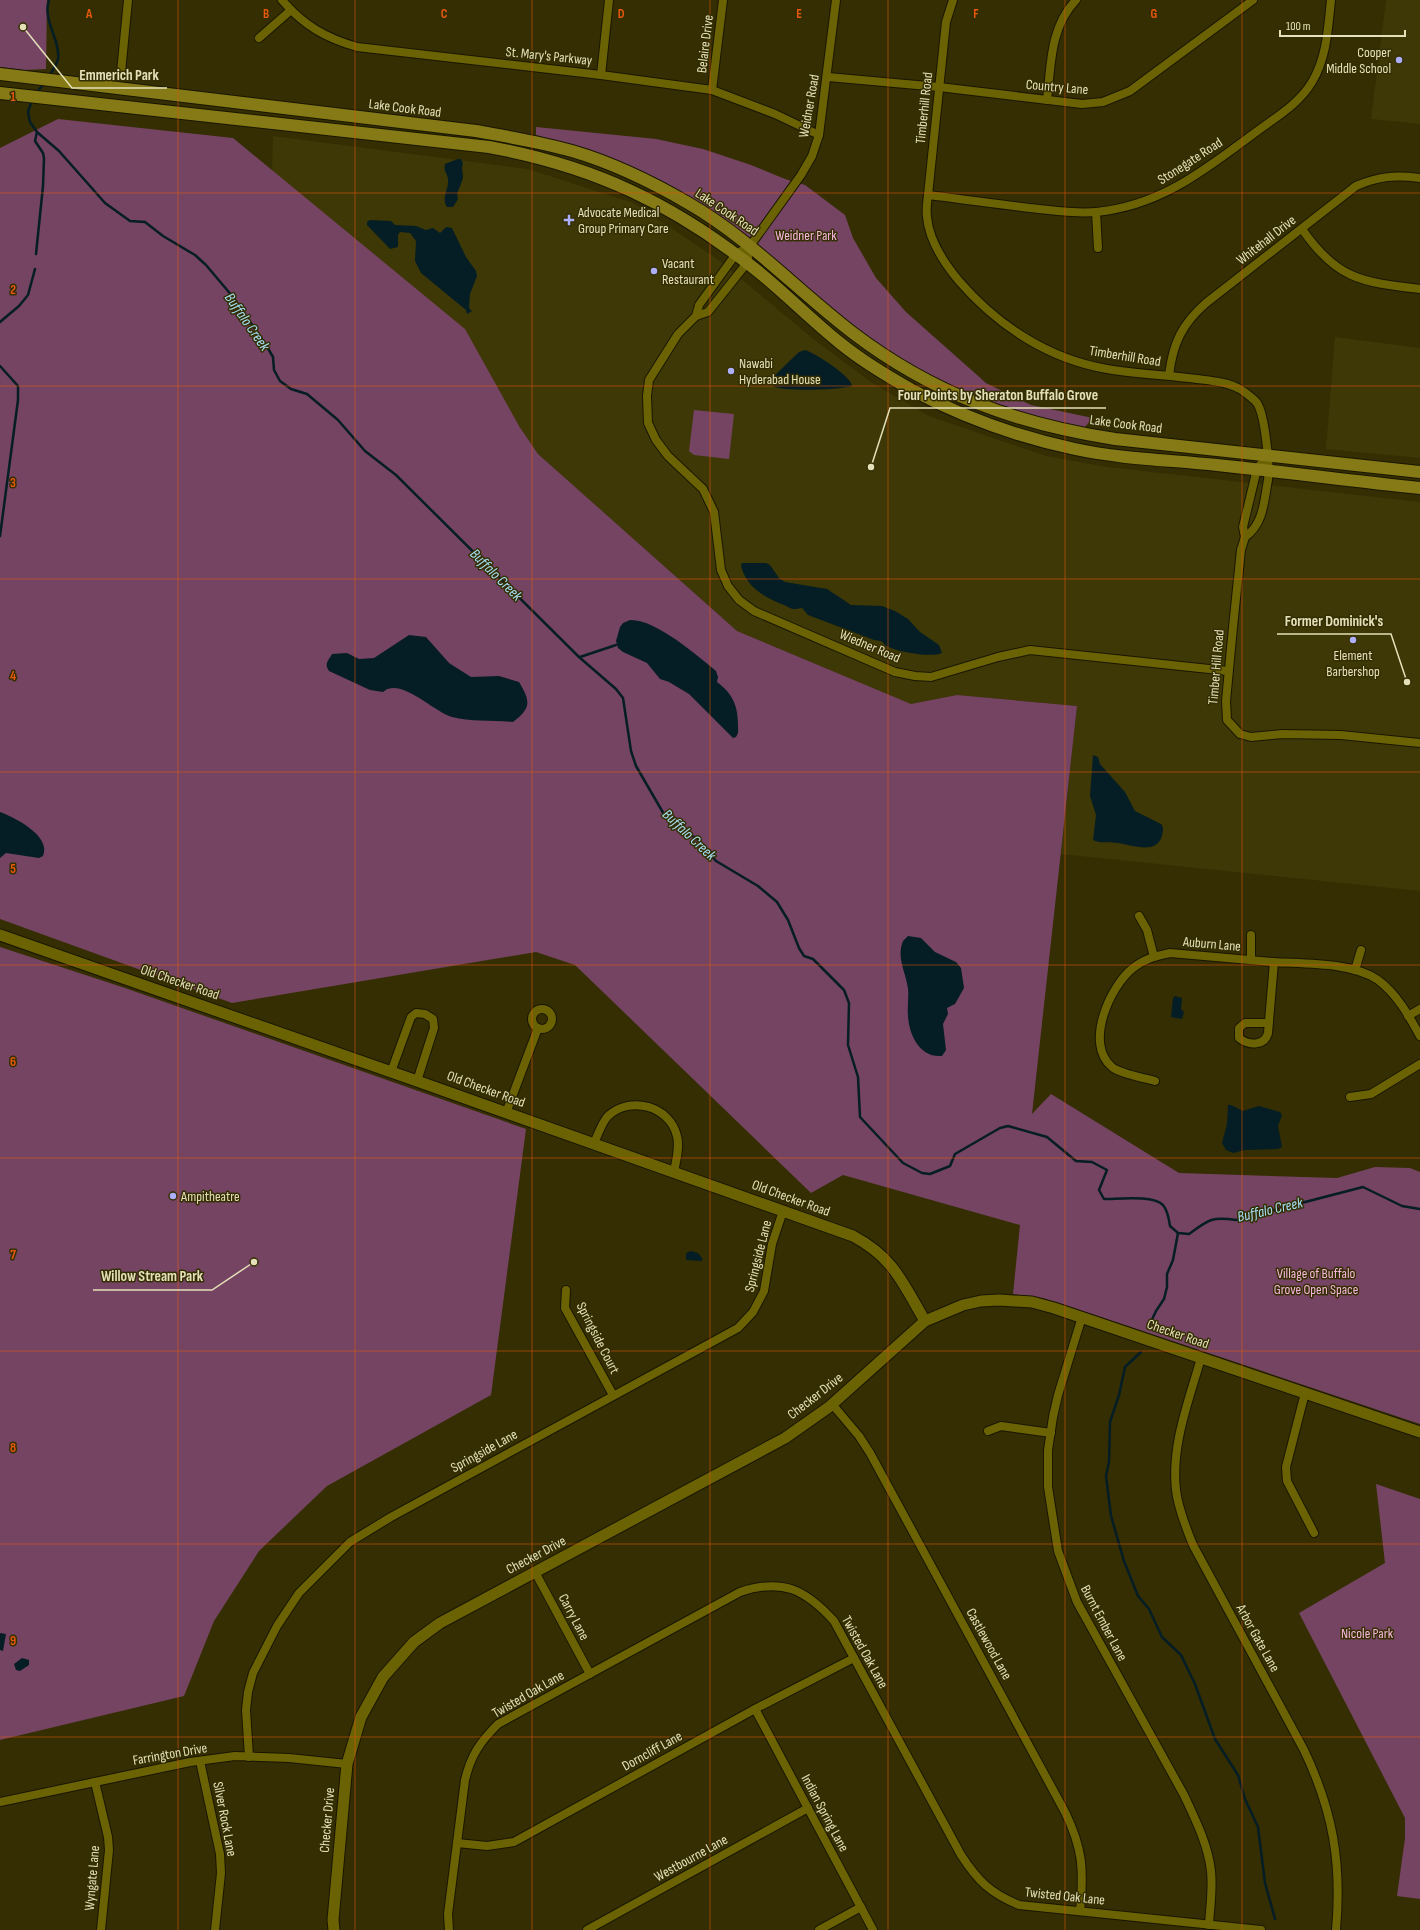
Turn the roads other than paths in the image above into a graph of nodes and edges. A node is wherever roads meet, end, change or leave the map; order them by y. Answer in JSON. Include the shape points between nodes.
{"nodes":[{"id":1,"x":128,"y":0,"type":"edge"},
{"id":2,"x":282,"y":0,"type":"edge"},
{"id":3,"x":609,"y":0,"type":"edge"},
{"id":4,"x":723,"y":0,"type":"edge"},
{"id":5,"x":836,"y":0,"type":"edge"},
{"id":6,"x":953,"y":0,"type":"edge"},
{"id":7,"x":1076,"y":0,"type":"edge"},
{"id":8,"x":1253,"y":0,"type":"edge"},
{"id":9,"x":1331,"y":0,"type":"edge"},
{"id":10,"x":291,"y":10,"type":"junction"},
{"id":11,"x":258,"y":38,"type":"dead end"},
{"id":12,"x":121,"y":72,"type":"dead end"},
{"id":13,"x":0,"y":75,"type":"edge"},
{"id":14,"x":602,"y":75,"type":"junction"},
{"id":15,"x":828,"y":77,"type":"junction"},
{"id":16,"x":939,"y":87,"type":"junction"},
{"id":17,"x":712,"y":90,"type":"junction"},
{"id":18,"x":0,"y":93,"type":"edge"},
{"id":19,"x":1047,"y":100,"type":"junction"},
{"id":20,"x":819,"y":135,"type":"junction"},
{"id":21,"x":1420,"y":178,"type":"edge"},
{"id":22,"x":928,"y":196,"type":"junction"},
{"id":23,"x":1096,"y":212,"type":"junction"},
{"id":24,"x":1302,"y":230,"type":"junction"},
{"id":25,"x":750,"y":246,"type":"junction"},
{"id":26,"x":1098,"y":248,"type":"dead end"},
{"id":27,"x":736,"y":254,"type":"junction"},
{"id":28,"x":747,"y":263,"type":"junction"},
{"id":29,"x":1420,"y":288,"type":"edge"},
{"id":30,"x":696,"y":316,"type":"junction"},
{"id":31,"x":1169,"y":375,"type":"junction"},
{"id":32,"x":647,"y":396,"type":"joint"},
{"id":33,"x":1267,"y":456,"type":"junction"},
{"id":34,"x":1257,"y":469,"type":"junction"},
{"id":35,"x":1270,"y":471,"type":"junction"},
{"id":36,"x":1420,"y":472,"type":"edge"},
{"id":37,"x":1420,"y":488,"type":"edge"},
{"id":38,"x":1245,"y":537,"type":"junction"},
{"id":39,"x":1228,"y":671,"type":"junction"},
{"id":40,"x":1420,"y":743,"type":"edge"},
{"id":41,"x":1139,"y":916,"type":"dead end"},
{"id":42,"x":0,"y":935,"type":"edge"},
{"id":43,"x":1251,"y":935,"type":"dead end"},
{"id":44,"x":1361,"y":950,"type":"dead end"},
{"id":45,"x":1154,"y":957,"type":"junction"},
{"id":46,"x":1251,"y":960,"type":"junction"},
{"id":47,"x":1274,"y":962,"type":"junction"},
{"id":48,"x":1355,"y":970,"type":"junction"},
{"id":49,"x":1420,"y":1009,"type":"edge"},
{"id":50,"x":1408,"y":1016,"type":"junction"},
{"id":51,"x":1269,"y":1023,"type":"dead end"},
{"id":52,"x":538,"y":1028,"type":"dead end"},
{"id":53,"x":1420,"y":1036,"type":"edge"},
{"id":54,"x":1420,"y":1064,"type":"edge"},
{"id":55,"x":391,"y":1072,"type":"junction"},
{"id":56,"x":417,"y":1081,"type":"junction"},
{"id":57,"x":1155,"y":1081,"type":"dead end"},
{"id":58,"x":1350,"y":1097,"type":"dead end"},
{"id":59,"x":506,"y":1113,"type":"junction"},
{"id":60,"x":594,"y":1143,"type":"junction"},
{"id":61,"x":674,"y":1172,"type":"junction"},
{"id":62,"x":783,"y":1211,"type":"junction"},
{"id":63,"x":566,"y":1290,"type":"dead end"},
{"id":64,"x":1082,"y":1317,"type":"junction"},
{"id":65,"x":925,"y":1321,"type":"junction"},
{"id":66,"x":1201,"y":1358,"type":"junction"},
{"id":67,"x":1305,"y":1393,"type":"junction"},
{"id":68,"x":614,"y":1395,"type":"junction"},
{"id":69,"x":832,"y":1404,"type":"junction"},
{"id":70,"x":988,"y":1431,"type":"dead end"},
{"id":71,"x":1420,"y":1432,"type":"edge"},
{"id":72,"x":1051,"y":1433,"type":"junction"},
{"id":73,"x":1314,"y":1533,"type":"dead end"},
{"id":74,"x":535,"y":1572,"type":"junction"},
{"id":75,"x":854,"y":1658,"type":"junction"},
{"id":76,"x":590,"y":1674,"type":"junction"},
{"id":77,"x":755,"y":1709,"type":"junction"},
{"id":78,"x":249,"y":1757,"type":"junction"},
{"id":79,"x":200,"y":1761,"type":"junction"},
{"id":80,"x":347,"y":1764,"type":"junction"},
{"id":81,"x":95,"y":1782,"type":"junction"},
{"id":82,"x":0,"y":1802,"type":"edge"},
{"id":83,"x":808,"y":1808,"type":"junction"},
{"id":84,"x":457,"y":1843,"type":"junction"},
{"id":85,"x":860,"y":1907,"type":"junction"},
{"id":86,"x":1080,"y":1911,"type":"junction"},
{"id":87,"x":1209,"y":1924,"type":"junction"},
{"id":88,"x":101,"y":1930,"type":"edge"},
{"id":89,"x":215,"y":1930,"type":"edge"},
{"id":90,"x":334,"y":1930,"type":"edge"},
{"id":91,"x":449,"y":1930,"type":"edge"},
{"id":92,"x":588,"y":1930,"type":"edge"},
{"id":93,"x":819,"y":1930,"type":"edge"},
{"id":94,"x":873,"y":1930,"type":"edge"},
{"id":95,"x":1261,"y":1930,"type":"edge"},
{"id":96,"x":1336,"y":1930,"type":"edge"}],
"edges":[{"from":1,"to":12,"type":"street"},
{"from":2,"to":10,"type":"street","name":"St. Mary's Parkway"},
{"from":3,"to":14,"type":"street"},
{"from":4,"to":17,"type":"street","name":"Belaire Drive"},
{"from":5,"to":15,"type":"street","name":"Weidner Road"},
{"from":6,"to":16,"type":"street","name":"Timberhill Road","via":[[946,22]]},
{"from":7,"to":19,"type":"street","via":[[1060,21],[1053,43]]},
{"from":8,"to":19,"type":"street","name":"Country Lane","via":[[1130,91],[1103,102],[1082,104]]},
{"from":9,"to":23,"type":"street","name":"Stonegate Road","via":[[1327,43],[1321,63],[1300,99],[1176,189],[1144,202]]},
{"from":10,"to":11,"type":"street"},
{"from":10,"to":14,"type":"street","name":"St. Mary's Parkway","via":[[332,39],[357,47]]},
{"from":13,"to":25,"type":"main road","name":"Lake Cook Road","via":[[476,131],[529,140],[573,151],[626,170],[688,202]]},
{"from":14,"to":17,"type":"street","name":"St. Mary's Parkway"},
{"from":15,"to":16,"type":"street","name":"Country Lane"},
{"from":15,"to":20,"type":"street","name":"Weidner Road"},
{"from":16,"to":19,"type":"street","name":"Country Lane"},
{"from":16,"to":22,"type":"street","name":"Timberhill Road"},
{"from":17,"to":20,"type":"street","name":"St. Mary's Parkway","via":[[769,111]]},
{"from":18,"to":27,"type":"main road","name":"Lake Cook Road","via":[[467,145],[525,154],[572,167],[639,194],[703,230]]},
{"from":20,"to":25,"type":"street","name":"Weidner Road","via":[[812,156],[801,175]]},
{"from":21,"to":24,"type":"street","name":"Whitehall Drive","via":[[1374,178],[1356,186]]},
{"from":22,"to":23,"type":"street","name":"Stonegate Road","via":[[1070,212]]},
{"from":22,"to":31,"type":"street","name":"Timberhill Road","via":[[927,216],[930,230],[946,266],[970,294],[999,320],[1032,342],[1066,358],[1104,368]]},
{"from":23,"to":26,"type":"street"},
{"from":24,"to":29,"type":"street","via":[[1330,264],[1349,274],[1371,283]]},
{"from":24,"to":31,"type":"street","name":"Whitehall Drive","via":[[1192,315],[1178,337]]},
{"from":25,"to":27,"type":"street","name":"Weidner Road"},
{"from":25,"to":28,"type":"street","name":"Weidner Road"},
{"from":25,"to":33,"type":"main road","name":"Lake Cook Road","via":[[853,333],[936,385],[986,408],[1032,423],[1077,433]]},
{"from":27,"to":28,"type":"main road","name":"Lake Cook Road"},
{"from":27,"to":30,"type":"street","name":"Weidner Road","via":[[698,305]]},
{"from":28,"to":30,"type":"street","name":"Weidner Road","via":[[708,312]]},
{"from":28,"to":34,"type":"main road","name":"Lake Cook Road","via":[[860,358],[911,389],[965,416],[1076,449]]},
{"from":30,"to":32,"type":"street","name":"Weidner Road","via":[[678,334],[662,358],[649,380]]},
{"from":31,"to":33,"type":"street","name":"Timberhill Road","via":[[1224,382],[1243,391],[1257,403],[1264,422]]},
{"from":32,"to":39,"type":"street","name":"Wiedner Road","via":[[648,422],[656,440],[703,488],[714,512],[721,570],[728,586],[739,600],[754,611],[895,672],[915,676],[931,677],[998,656],[1030,650]]},
{"from":33,"to":34,"type":"street","name":"Timber Hill Road"},
{"from":33,"to":35,"type":"street","name":"Timber Hill Road"},
{"from":33,"to":36,"type":"main road","name":"Lake Cook Road"},
{"from":34,"to":35,"type":"main road","name":"Lake Cook Road"},
{"from":34,"to":38,"type":"street","name":"Timber Hill Road","via":[[1243,526]]},
{"from":35,"to":37,"type":"main road","name":"Lake Cook Road"},
{"from":35,"to":38,"type":"street","name":"Timber Hill Road","via":[[1259,518],[1254,531]]},
{"from":38,"to":39,"type":"street","name":"Timber Hill Road"},
{"from":39,"to":40,"type":"street","name":"Timber Hill Road","via":[[1225,713],[1227,720],[1240,734],[1251,737],[1341,734]]},
{"from":41,"to":45,"type":"street","via":[[1147,930]]},
{"from":42,"to":55,"type":"street","name":"Old Checker Road"},
{"from":43,"to":46,"type":"street"},
{"from":44,"to":48,"type":"street"},
{"from":45,"to":46,"type":"street","name":"Auburn Lane","via":[[1170,953]]},
{"from":45,"to":57,"type":"street","name":"Auburn Lane","via":[[1133,968],[1109,999],[1101,1022],[1100,1042],[1105,1060],[1113,1068]]},
{"from":46,"to":47,"type":"street","name":"Auburn Lane"},
{"from":47,"to":48,"type":"street","name":"Auburn Lane"},
{"from":47,"to":51,"type":"street"},
{"from":48,"to":50,"type":"street","name":"Auburn Lane","via":[[1378,980]]},
{"from":49,"to":50,"type":"street"},
{"from":50,"to":53,"type":"street","name":"Auburn Lane"},
{"from":52,"to":59,"type":"street"},
{"from":54,"to":58,"type":"street","via":[[1371,1094]]},
{"from":55,"to":56,"type":"street","name":"Old Checker Road"},
{"from":55,"to":56,"type":"street","via":[[411,1017],[416,1013],[425,1014],[433,1019],[434,1028]]},
{"from":56,"to":59,"type":"street","name":"Old Checker Road"},
{"from":59,"to":60,"type":"street","name":"Old Checker Road"},
{"from":60,"to":61,"type":"street","name":"Old Checker Road"},
{"from":60,"to":61,"type":"street","via":[[607,1116],[618,1109],[644,1105],[654,1108],[674,1126],[678,1137]]},
{"from":61,"to":62,"type":"street","name":"Old Checker Road"},
{"from":62,"to":65,"type":"street","name":"Old Checker Road","via":[[870,1245],[893,1266]]},
{"from":62,"to":68,"type":"street","name":"Springside Lane","via":[[772,1244],[764,1291],[754,1312],[738,1328]]},
{"from":63,"to":68,"type":"street","name":"Springside Court","via":[[565,1308]]},
{"from":64,"to":65,"type":"street","name":"Checker Road","via":[[1032,1302],[999,1300],[962,1305]]},
{"from":64,"to":66,"type":"street","name":"Checker Road"},
{"from":64,"to":72,"type":"street","name":"Burnt Ember Lane","via":[[1058,1395]]},
{"from":65,"to":69,"type":"street","name":"Checker Drive"},
{"from":66,"to":67,"type":"street","name":"Checker Road"},
{"from":66,"to":96,"type":"street","name":"Arbor Gate Lane","via":[[1179,1436],[1175,1471],[1176,1490],[1193,1545],[1316,1775],[1327,1806],[1335,1844],[1339,1880]]},
{"from":67,"to":71,"type":"street","name":"Checker Road"},
{"from":67,"to":73,"type":"street","via":[[1286,1467],[1287,1481]]},
{"from":68,"to":78,"type":"street","name":"Springside Lane","via":[[391,1517],[350,1542],[323,1568],[299,1593],[277,1626],[253,1673],[246,1710]]},
{"from":69,"to":74,"type":"street","name":"Checker Drive","via":[[785,1438]]},
{"from":69,"to":86,"type":"street","name":"Castlewood Lane","via":[[870,1453],[1066,1812],[1075,1832],[1082,1863]]},
{"from":70,"to":72,"type":"street","via":[[1001,1426]]},
{"from":72,"to":87,"type":"street","name":"Burnt Ember Lane","via":[[1048,1487],[1051,1520],[1058,1551],[1077,1602],[1184,1795],[1197,1824],[1207,1849],[1212,1872]]},
{"from":74,"to":76,"type":"street","name":"Carry Lane"},
{"from":74,"to":80,"type":"street","name":"Checker Drive","via":[[440,1623],[414,1642],[383,1677],[360,1717]]},
{"from":75,"to":76,"type":"street","name":"Twisted Oak Lane","via":[[834,1621],[812,1600],[792,1589],[773,1585],[758,1586],[740,1592]]},
{"from":75,"to":77,"type":"street","name":"Dorncliff Lane"},
{"from":75,"to":86,"type":"street","name":"Twisted Oak Lane","via":[[974,1876],[989,1889],[1019,1905]]},
{"from":76,"to":84,"type":"street","name":"Twisted Oak Lane","via":[[498,1724],[482,1740],[470,1761],[465,1780]]},
{"from":77,"to":83,"type":"street","name":"Indian Spring Lane"},
{"from":77,"to":84,"type":"street","name":"Dorncliff Lane","via":[[514,1842],[487,1846]]},
{"from":78,"to":79,"type":"street","name":"Farrington Drive","via":[[235,1756]]},
{"from":78,"to":80,"type":"street","name":"Farrington Drive"},
{"from":79,"to":81,"type":"street","name":"Farrington Drive"},
{"from":79,"to":89,"type":"street","name":"Silver Rock Lane","via":[[220,1854],[221,1873]]},
{"from":80,"to":90,"type":"street","name":"Checker Drive"},
{"from":81,"to":82,"type":"street","name":"Farrington Drive"},
{"from":81,"to":88,"type":"street","name":"Wyngate Lane","via":[[109,1850]]},
{"from":83,"to":85,"type":"street","name":"Indian Spring Lane"},
{"from":83,"to":92,"type":"street","name":"Westbourne Lane"},
{"from":84,"to":91,"type":"street","name":"Twisted Oak Lane","via":[[448,1914]]},
{"from":85,"to":93,"type":"street"},
{"from":85,"to":94,"type":"street","name":"Indian Spring Lane"},
{"from":86,"to":87,"type":"street","name":"Twisted Oak Lane"},
{"from":87,"to":95,"type":"street","name":"Twisted Oak Lane"}]}
